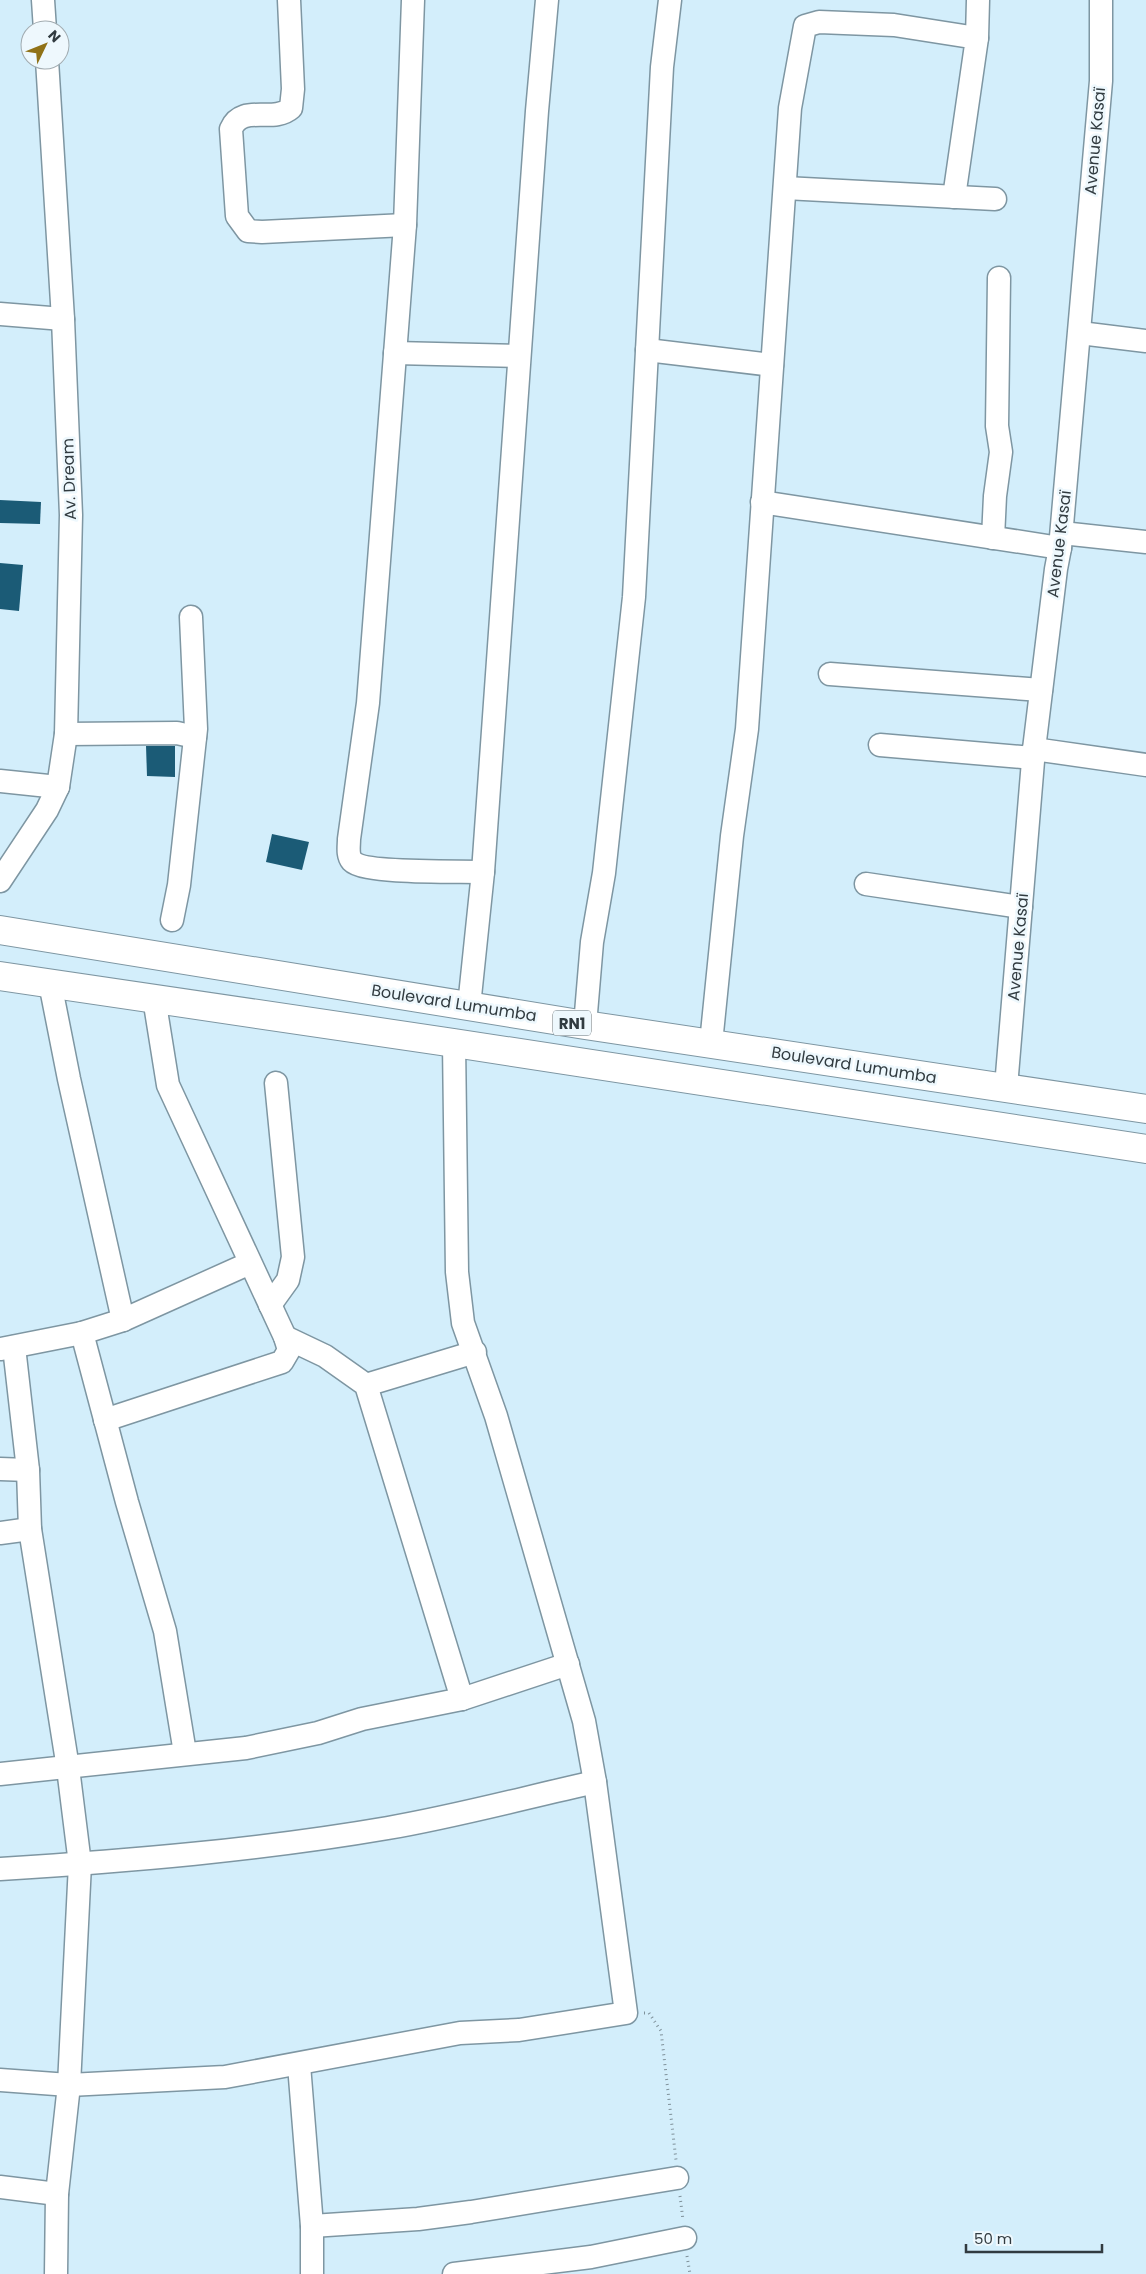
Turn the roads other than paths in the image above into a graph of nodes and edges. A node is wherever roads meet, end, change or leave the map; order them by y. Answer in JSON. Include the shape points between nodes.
{"nodes":[{"id":1,"x":43,"y":0,"type":"edge"},
{"id":2,"x":288,"y":0,"type":"edge"},
{"id":3,"x":413,"y":0,"type":"edge"},
{"id":4,"x":548,"y":0,"type":"edge"},
{"id":5,"x":670,"y":0,"type":"edge"},
{"id":6,"x":978,"y":0,"type":"edge"},
{"id":7,"x":1101,"y":0,"type":"edge"},
{"id":8,"x":44,"y":20,"type":"edge"},
{"id":9,"x":977,"y":38,"type":"junction"},
{"id":10,"x":48,"y":70,"type":"edge"},
{"id":11,"x":785,"y":188,"type":"junction"},
{"id":12,"x":954,"y":197,"type":"junction"},
{"id":13,"x":995,"y":199,"type":"dead end"},
{"id":14,"x":405,"y":225,"type":"junction"},
{"id":15,"x":999,"y":278,"type":"dead end"},
{"id":16,"x":0,"y":314,"type":"edge"},
{"id":17,"x":63,"y":319,"type":"junction"},
{"id":18,"x":1080,"y":333,"type":"junction"},
{"id":19,"x":1146,"y":341,"type":"edge"},
{"id":20,"x":647,"y":350,"type":"junction"},
{"id":21,"x":395,"y":353,"type":"junction"},
{"id":22,"x":519,"y":356,"type":"junction"},
{"id":23,"x":772,"y":365,"type":"junction"},
{"id":24,"x":762,"y":502,"type":"junction"},
{"id":25,"x":994,"y":538,"type":"junction"},
{"id":26,"x":1061,"y":540,"type":"junction"},
{"id":27,"x":1146,"y":542,"type":"edge"},
{"id":28,"x":191,"y":618,"type":"dead end"},
{"id":29,"x":830,"y":674,"type":"dead end"},
{"id":30,"x":1041,"y":690,"type":"junction"},
{"id":31,"x":66,"y":734,"type":"junction"},
{"id":32,"x":195,"y":737,"type":"junction"},
{"id":33,"x":880,"y":745,"type":"dead end"},
{"id":34,"x":1034,"y":754,"type":"junction"},
{"id":35,"x":1146,"y":766,"type":"edge"},
{"id":36,"x":0,"y":781,"type":"edge"},
{"id":37,"x":58,"y":788,"type":"junction"},
{"id":38,"x":483,"y":872,"type":"junction"},
{"id":39,"x":0,"y":881,"type":"edge"},
{"id":40,"x":866,"y":884,"type":"dead end"},
{"id":41,"x":1021,"y":907,"type":"junction"},
{"id":42,"x":172,"y":920,"type":"dead end"},
{"id":43,"x":0,"y":930,"type":"edge"},
{"id":44,"x":0,"y":976,"type":"edge"},
{"id":45,"x":50,"y":983,"type":"junction"},
{"id":46,"x":154,"y":998,"type":"junction"},
{"id":47,"x":470,"y":1006,"type":"junction"},
{"id":48,"x":585,"y":1025,"type":"junction"},
{"id":49,"x":454,"y":1043,"type":"junction"},
{"id":50,"x":711,"y":1043,"type":"junction"},
{"id":51,"x":276,"y":1083,"type":"dead end"},
{"id":52,"x":1006,"y":1087,"type":"junction"},
{"id":53,"x":1146,"y":1109,"type":"edge"},
{"id":54,"x":1146,"y":1149,"type":"edge"},
{"id":55,"x":250,"y":1263,"type":"junction"},
{"id":56,"x":270,"y":1305,"type":"junction"},
{"id":57,"x":123,"y":1320,"type":"junction"},
{"id":58,"x":82,"y":1333,"type":"junction"},
{"id":59,"x":285,"y":1337,"type":"junction"},
{"id":60,"x":7,"y":1348,"type":"edge"},
{"id":61,"x":475,"y":1352,"type":"junction"},
{"id":62,"x":366,"y":1385,"type":"junction"},
{"id":63,"x":105,"y":1420,"type":"junction"},
{"id":64,"x":0,"y":1470,"type":"edge"},
{"id":65,"x":28,"y":1470,"type":"junction"},
{"id":66,"x":30,"y":1529,"type":"junction"},
{"id":67,"x":0,"y":1533,"type":"edge"},
{"id":68,"x":568,"y":1664,"type":"junction"},
{"id":69,"x":462,"y":1698,"type":"junction"},
{"id":70,"x":185,"y":1753,"type":"junction"},
{"id":71,"x":68,"y":1768,"type":"junction"},
{"id":72,"x":0,"y":1774,"type":"edge"},
{"id":73,"x":595,"y":1782,"type":"junction"},
{"id":74,"x":80,"y":1864,"type":"junction"},
{"id":75,"x":0,"y":1869,"type":"edge"},
{"id":76,"x":299,"y":2065,"type":"junction"},
{"id":77,"x":0,"y":2080,"type":"edge"},
{"id":78,"x":69,"y":2085,"type":"junction"},
{"id":79,"x":677,"y":2178,"type":"road end"},
{"id":80,"x":0,"y":2187,"type":"edge"},
{"id":81,"x":58,"y":2194,"type":"junction"},
{"id":82,"x":312,"y":2226,"type":"junction"},
{"id":83,"x":685,"y":2238,"type":"road end"},
{"id":84,"x":56,"y":2274,"type":"edge"},
{"id":85,"x":312,"y":2274,"type":"edge"},
{"id":86,"x":454,"y":2274,"type":"edge"}],
"edges":[{"from":1,"to":8,"type":"street"},
{"from":2,"to":14,"type":"street","via":[[293,89],[291,108],[280,115],[240,117],[231,129],[240,222],[248,231],[262,232]]},
{"from":3,"to":14,"type":"street"},
{"from":4,"to":22,"type":"street"},
{"from":5,"to":20,"type":"street","via":[[662,67]]},
{"from":6,"to":9,"type":"street"},
{"from":7,"to":18,"type":"street","name":"Avenue Kasaï","via":[[1100,81]]},
{"from":9,"to":11,"type":"street","via":[[894,25],[819,22],[805,26],[790,108]]},
{"from":9,"to":12,"type":"street"},
{"from":10,"to":17,"type":"street","name":"Av. Dream"},
{"from":11,"to":12,"type":"street"},
{"from":11,"to":23,"type":"street"},
{"from":12,"to":13,"type":"street"},
{"from":14,"to":21,"type":"street"},
{"from":15,"to":25,"type":"street","via":[[997,426],[1001,452]]},
{"from":16,"to":17,"type":"street"},
{"from":17,"to":31,"type":"street","name":"Av. Dream","via":[[71,515]]},
{"from":18,"to":19,"type":"street"},
{"from":18,"to":26,"type":"street","name":"Avenue Kasaï"},
{"from":20,"to":23,"type":"street"},
{"from":20,"to":48,"type":"street","via":[[634,597]]},
{"from":21,"to":22,"type":"street"},
{"from":21,"to":38,"type":"street","via":[[368,703],[349,855],[353,862],[363,867]]},
{"from":22,"to":38,"type":"street"},
{"from":23,"to":24,"type":"street"},
{"from":24,"to":25,"type":"street"},
{"from":24,"to":50,"type":"street","via":[[747,729],[732,836]]},
{"from":25,"to":26,"type":"street"},
{"from":26,"to":27,"type":"street"},
{"from":26,"to":30,"type":"street","name":"Avenue Kasaï"},
{"from":28,"to":32,"type":"street"},
{"from":29,"to":30,"type":"street"},
{"from":30,"to":34,"type":"street","name":"Avenue Kasaï"},
{"from":31,"to":32,"type":"street","via":[[177,733]]},
{"from":31,"to":37,"type":"street","name":"Av. Dream"},
{"from":32,"to":42,"type":"street"},
{"from":33,"to":34,"type":"street"},
{"from":34,"to":35,"type":"street"},
{"from":34,"to":41,"type":"street","name":"Avenue Kasaï"},
{"from":36,"to":37,"type":"street"},
{"from":37,"to":39,"type":"street","name":"Av. Dream"},
{"from":38,"to":47,"type":"street"},
{"from":40,"to":41,"type":"street"},
{"from":41,"to":52,"type":"street","name":"Avenue Kasaï"},
{"from":43,"to":47,"type":"highway","name":"Boulevard Lumumba","number":"RN1"},
{"from":44,"to":45,"type":"highway","number":"RN1"},
{"from":45,"to":46,"type":"highway","number":"RN1"},
{"from":45,"to":57,"type":"street"},
{"from":46,"to":49,"type":"highway","number":"RN1"},
{"from":46,"to":55,"type":"street","via":[[168,1085]]},
{"from":47,"to":48,"type":"highway","name":"Boulevard Lumumba","number":"RN1"},
{"from":48,"to":50,"type":"highway","name":"Boulevard Lumumba","number":"RN1"},
{"from":49,"to":54,"type":"highway","number":"RN1"},
{"from":49,"to":61,"type":"street","via":[[457,1272],[463,1323]]},
{"from":50,"to":52,"type":"highway","name":"Boulevard Lumumba","number":"RN1"},
{"from":51,"to":56,"type":"street","via":[[293,1257],[288,1280]]},
{"from":52,"to":53,"type":"highway","name":"Boulevard Lumumba","number":"RN1"},
{"from":55,"to":56,"type":"street"},
{"from":55,"to":57,"type":"street"},
{"from":56,"to":59,"type":"street"},
{"from":57,"to":58,"type":"street"},
{"from":58,"to":60,"type":"street"},
{"from":58,"to":63,"type":"street"},
{"from":59,"to":62,"type":"street","via":[[325,1356]]},
{"from":59,"to":63,"type":"street","via":[[288,1350],[282,1362]]},
{"from":60,"to":65,"type":"street"},
{"from":61,"to":62,"type":"street"},
{"from":61,"to":68,"type":"street"},
{"from":62,"to":69,"type":"street"},
{"from":63,"to":70,"type":"street","via":[[165,1632]]},
{"from":64,"to":65,"type":"street"},
{"from":65,"to":66,"type":"street"},
{"from":66,"to":67,"type":"street"},
{"from":66,"to":71,"type":"street"},
{"from":68,"to":69,"type":"street"},
{"from":68,"to":73,"type":"street","via":[[584,1721]]},
{"from":69,"to":70,"type":"street","via":[[256,1746]]},
{"from":70,"to":71,"type":"street"},
{"from":71,"to":72,"type":"street"},
{"from":71,"to":74,"type":"street"},
{"from":73,"to":74,"type":"street","via":[[389,1828],[233,1849]]},
{"from":73,"to":76,"type":"street","via":[[626,2013],[519,2030],[460,2033]]},
{"from":74,"to":75,"type":"street"},
{"from":74,"to":78,"type":"street"},
{"from":76,"to":78,"type":"street","via":[[225,2077]]},
{"from":76,"to":82,"type":"street"},
{"from":77,"to":78,"type":"street"},
{"from":78,"to":81,"type":"street"},
{"from":79,"to":82,"type":"street","via":[[418,2219]]},
{"from":80,"to":81,"type":"street"},
{"from":81,"to":84,"type":"street"},
{"from":82,"to":85,"type":"street"},
{"from":83,"to":86,"type":"street","via":[[591,2257]]}]}
